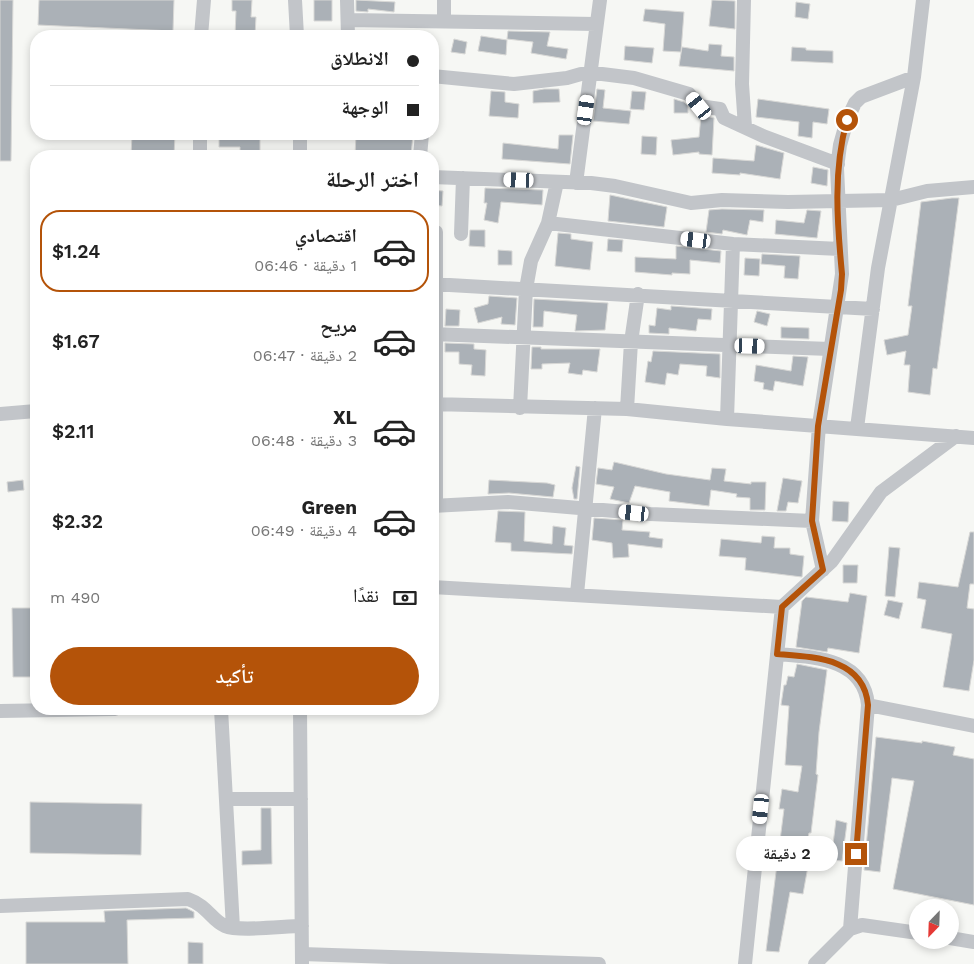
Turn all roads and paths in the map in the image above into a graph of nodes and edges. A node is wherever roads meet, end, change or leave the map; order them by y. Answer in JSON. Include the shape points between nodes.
{"nodes":[{"id":1,"x":204,"y":0,"type":"edge"},
{"id":2,"x":295,"y":0,"type":"edge"},
{"id":3,"x":347,"y":0,"type":"edge"},
{"id":4,"x":444,"y":0,"type":"edge"},
{"id":5,"x":600,"y":0,"type":"edge"},
{"id":6,"x":744,"y":0,"type":"edge"},
{"id":7,"x":923,"y":0,"type":"edge"},
{"id":8,"x":348,"y":20,"type":"junction"},
{"id":9,"x":444,"y":21,"type":"junction"},
{"id":10,"x":596,"y":24,"type":"junction"},
{"id":11,"x":202,"y":30,"type":"edge"},
{"id":12,"x":297,"y":30,"type":"edge"},
{"id":13,"x":348,"y":30,"type":"edge"},
{"id":14,"x":591,"y":73,"type":"junction"},
{"id":15,"x":439,"y":77,"type":"edge"},
{"id":16,"x":914,"y":77,"type":"junction"},
{"id":17,"x":745,"y":127,"type":"junction"},
{"id":18,"x":838,"y":164,"type":"junction"},
{"id":19,"x":439,"y":176,"type":"edge"},
{"id":20,"x":463,"y":178,"type":"junction"},
{"id":21,"x":557,"y":182,"type":"junction"},
{"id":22,"x":576,"y":183,"type":"junction"},
{"id":23,"x":974,"y":187,"type":"edge"},
{"id":24,"x":891,"y":200,"type":"junction"},
{"id":25,"x":837,"y":202,"type":"junction"},
{"id":26,"x":548,"y":223,"type":"junction"},
{"id":27,"x":460,"y":234,"type":"dead end"},
{"id":28,"x":733,"y":244,"type":"junction"},
{"id":29,"x":840,"y":249,"type":"junction"},
{"id":30,"x":439,"y":284,"type":"edge"},
{"id":31,"x":526,"y":288,"type":"junction"},
{"id":32,"x":638,"y":294,"type":"junction"},
{"id":33,"x":731,"y":300,"type":"junction"},
{"id":34,"x":838,"y":308,"type":"junction"},
{"id":35,"x":873,"y":309,"type":"junction"},
{"id":36,"x":439,"y":334,"type":"edge"},
{"id":37,"x":524,"y":338,"type":"junction"},
{"id":38,"x":631,"y":342,"type":"junction"},
{"id":39,"x":730,"y":345,"type":"junction"},
{"id":40,"x":830,"y":349,"type":"junction"},
{"id":41,"x":439,"y":404,"type":"edge"},
{"id":42,"x":520,"y":408,"type":"junction"},
{"id":43,"x":595,"y":408,"type":"junction"},
{"id":44,"x":627,"y":409,"type":"junction"},
{"id":45,"x":30,"y":412,"type":"edge"},
{"id":46,"x":0,"y":414,"type":"edge"},
{"id":47,"x":727,"y":419,"type":"junction"},
{"id":48,"x":818,"y":426,"type":"junction"},
{"id":49,"x":857,"y":428,"type":"junction"},
{"id":50,"x":956,"y":436,"type":"junction"},
{"id":51,"x":974,"y":438,"type":"edge"},
{"id":52,"x":439,"y":506,"type":"edge"},
{"id":53,"x":586,"y":508,"type":"junction"},
{"id":54,"x":812,"y":521,"type":"junction"},
{"id":55,"x":823,"y":570,"type":"junction"},
{"id":56,"x":439,"y":587,"type":"edge"},
{"id":57,"x":577,"y":594,"type":"junction"},
{"id":58,"x":782,"y":607,"type":"junction"},
{"id":59,"x":777,"y":654,"type":"junction"},
{"id":60,"x":868,"y":705,"type":"junction"},
{"id":61,"x":30,"y":710,"type":"edge"},
{"id":62,"x":0,"y":711,"type":"edge"},
{"id":63,"x":221,"y":715,"type":"edge"},
{"id":64,"x":300,"y":715,"type":"edge"},
{"id":65,"x":974,"y":726,"type":"edge"},
{"id":66,"x":226,"y":799,"type":"junction"},
{"id":67,"x":301,"y":799,"type":"junction"},
{"id":68,"x":0,"y":906,"type":"edge"},
{"id":69,"x":302,"y":926,"type":"junction"},
{"id":70,"x":233,"y":928,"type":"junction"},
{"id":71,"x":850,"y":929,"type":"junction"},
{"id":72,"x":909,"y":932,"type":"edge"},
{"id":73,"x":959,"y":940,"type":"edge"},
{"id":74,"x":974,"y":942,"type":"edge"},
{"id":75,"x":302,"y":959,"type":"edge"},
{"id":76,"x":463,"y":962,"type":"edge"},
{"id":77,"x":574,"y":964,"type":"edge"},
{"id":78,"x":598,"y":964,"type":"edge"},
{"id":79,"x":745,"y":964,"type":"edge"},
{"id":80,"x":815,"y":964,"type":"edge"}],
"edges":[{"from":1,"to":11,"type":"street"},
{"from":2,"to":12,"type":"street"},
{"from":3,"to":8,"type":"street"},
{"from":4,"to":9,"type":"street"},
{"from":5,"to":10,"type":"street"},
{"from":6,"to":17,"type":"street","via":[[742,84]]},
{"from":7,"to":16,"type":"street"},
{"from":8,"to":9,"type":"street"},
{"from":8,"to":13,"type":"street"},
{"from":9,"to":10,"type":"street"},
{"from":10,"to":14,"type":"street"},
{"from":14,"to":15,"type":"street","via":[[514,84]]},
{"from":14,"to":17,"type":"street","via":[[634,78],[689,94],[699,106],[720,109],[724,118]]},
{"from":14,"to":22,"type":"street"},
{"from":16,"to":18,"type":"street","via":[[868,94],[854,103],[840,144]]},
{"from":16,"to":24,"type":"street"},
{"from":17,"to":18,"type":"street"},
{"from":18,"to":25,"type":"street"},
{"from":19,"to":20,"type":"street"},
{"from":20,"to":21,"type":"street"},
{"from":20,"to":27,"type":"street"},
{"from":21,"to":22,"type":"street"},
{"from":21,"to":26,"type":"street"},
{"from":22,"to":25,"type":"street","via":[[615,186],[692,203],[722,200]]},
{"from":23,"to":24,"type":"street","via":[[927,191]]},
{"from":24,"to":25,"type":"street"},
{"from":24,"to":35,"type":"street"},
{"from":25,"to":29,"type":"street"},
{"from":26,"to":28,"type":"street"},
{"from":26,"to":31,"type":"street","via":[[531,261]]},
{"from":28,"to":29,"type":"street"},
{"from":28,"to":33,"type":"street"},
{"from":29,"to":34,"type":"street","via":[[842,274]]},
{"from":30,"to":31,"type":"street"},
{"from":31,"to":32,"type":"street"},
{"from":31,"to":37,"type":"street"},
{"from":32,"to":33,"type":"street"},
{"from":32,"to":38,"type":"street"},
{"from":33,"to":34,"type":"street"},
{"from":33,"to":39,"type":"street"},
{"from":34,"to":35,"type":"street"},
{"from":34,"to":40,"type":"street"},
{"from":35,"to":49,"type":"street"},
{"from":36,"to":37,"type":"street"},
{"from":37,"to":38,"type":"street"},
{"from":37,"to":42,"type":"street"},
{"from":38,"to":39,"type":"street"},
{"from":38,"to":44,"type":"street"},
{"from":39,"to":40,"type":"street"},
{"from":39,"to":47,"type":"street"},
{"from":40,"to":48,"type":"street"},
{"from":41,"to":42,"type":"street"},
{"from":42,"to":43,"type":"street"},
{"from":43,"to":44,"type":"street"},
{"from":43,"to":53,"type":"street"},
{"from":44,"to":47,"type":"street"},
{"from":45,"to":46,"type":"street"},
{"from":47,"to":48,"type":"street"},
{"from":48,"to":49,"type":"street"},
{"from":48,"to":54,"type":"street"},
{"from":49,"to":50,"type":"street"},
{"from":50,"to":51,"type":"street"},
{"from":50,"to":55,"type":"street","via":[[881,492]]},
{"from":52,"to":53,"type":"street","via":[[508,502]]},
{"from":53,"to":54,"type":"street"},
{"from":53,"to":57,"type":"street"},
{"from":54,"to":55,"type":"street"},
{"from":55,"to":58,"type":"street"},
{"from":56,"to":57,"type":"street"},
{"from":57,"to":58,"type":"street"},
{"from":58,"to":59,"type":"street"},
{"from":59,"to":60,"type":"street","via":[[813,657],[852,672],[866,691]]},
{"from":59,"to":79,"type":"street"},
{"from":60,"to":65,"type":"street"},
{"from":60,"to":71,"type":"street"},
{"from":61,"to":62,"type":"street"},
{"from":63,"to":66,"type":"street"},
{"from":64,"to":67,"type":"street"},
{"from":66,"to":67,"type":"street"},
{"from":66,"to":70,"type":"street"},
{"from":67,"to":69,"type":"street"},
{"from":68,"to":70,"type":"street","via":[[188,899],[201,904],[216,920]]},
{"from":69,"to":70,"type":"street"},
{"from":69,"to":75,"type":"street"},
{"from":71,"to":72,"type":"street","via":[[862,925]]},
{"from":71,"to":80,"type":"street"},
{"from":73,"to":74,"type":"street"},
{"from":75,"to":76,"type":"street"},
{"from":76,"to":77,"type":"street"},
{"from":77,"to":78,"type":"street"}]}
